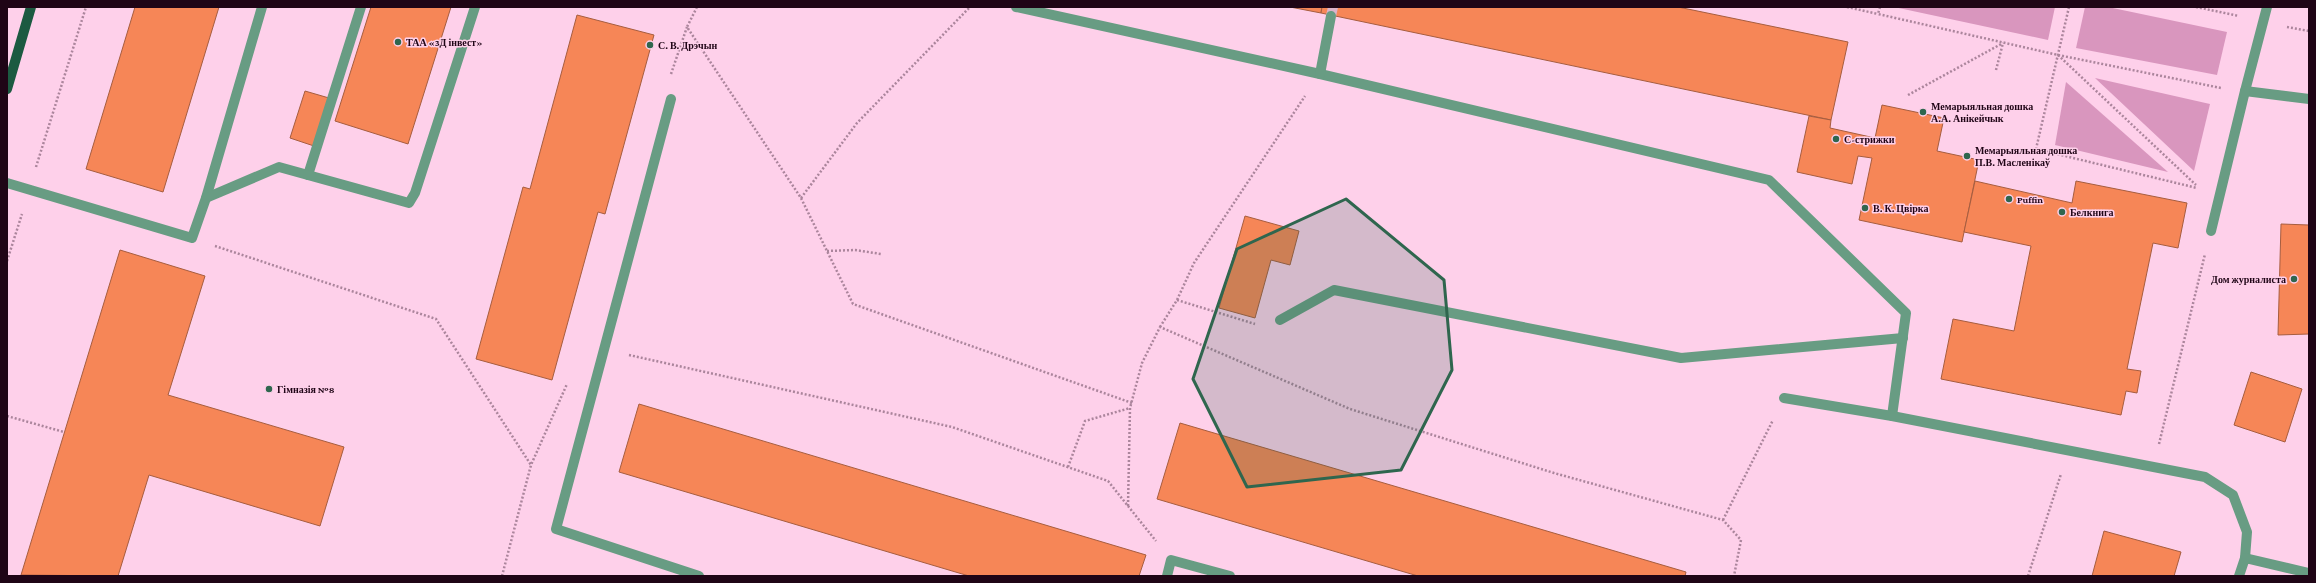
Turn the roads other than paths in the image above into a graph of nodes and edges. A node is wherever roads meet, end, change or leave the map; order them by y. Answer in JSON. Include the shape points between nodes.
{"nodes":[{"id":1,"x":32,"y":7,"type":"edge"},
{"id":2,"x":262,"y":7,"type":"edge"},
{"id":3,"x":360,"y":7,"type":"edge"},
{"id":4,"x":475,"y":7,"type":"edge"},
{"id":5,"x":1016,"y":7,"type":"edge"},
{"id":6,"x":2267,"y":7,"type":"edge"},
{"id":7,"x":1331,"y":16,"type":"tunnel mouth"},
{"id":8,"x":1320,"y":74,"type":"junction"},
{"id":9,"x":7,"y":89,"type":"edge"},
{"id":10,"x":2245,"y":91,"type":"junction"},
{"id":11,"x":2309,"y":99,"type":"edge"},
{"id":12,"x":671,"y":100,"type":"dead end"},
{"id":13,"x":308,"y":176,"type":"junction"},
{"id":14,"x":7,"y":183,"type":"edge"},
{"id":15,"x":206,"y":198,"type":"junction"},
{"id":16,"x":2211,"y":230,"type":"road end"},
{"id":17,"x":1280,"y":320,"type":"road end"},
{"id":18,"x":1903,"y":338,"type":"junction"},
{"id":19,"x":1784,"y":398,"type":"road end"},
{"id":20,"x":1892,"y":416,"type":"junction"},
{"id":21,"x":2245,"y":558,"type":"junction"},
{"id":22,"x":2309,"y":573,"type":"edge"},
{"id":23,"x":699,"y":576,"type":"edge"},
{"id":24,"x":1167,"y":576,"type":"edge"},
{"id":25,"x":1230,"y":576,"type":"edge"},
{"id":26,"x":2239,"y":576,"type":"edge"}],
"edges":[{"from":1,"to":9,"type":"main road"},
{"from":2,"to":15,"type":"street"},
{"from":3,"to":13,"type":"street"},
{"from":4,"to":13,"type":"street","via":[[416,193],[409,203]]},
{"from":5,"to":8,"type":"street"},
{"from":6,"to":10,"type":"street"},
{"from":7,"to":8,"type":"street"},
{"from":8,"to":18,"type":"street","via":[[1768,180],[1906,314]]},
{"from":10,"to":11,"type":"street"},
{"from":10,"to":16,"type":"street"},
{"from":12,"to":23,"type":"street","via":[[556,529]]},
{"from":13,"to":15,"type":"street","via":[[279,167]]},
{"from":14,"to":15,"type":"street","via":[[192,238]]},
{"from":17,"to":18,"type":"street","via":[[1334,290],[1681,358]]},
{"from":18,"to":20,"type":"street"},
{"from":19,"to":20,"type":"street"},
{"from":20,"to":21,"type":"street","via":[[2205,477],[2233,495],[2247,532]]},
{"from":21,"to":22,"type":"street"},
{"from":21,"to":26,"type":"street"},
{"from":24,"to":25,"type":"street","via":[[1171,560]]}]}
